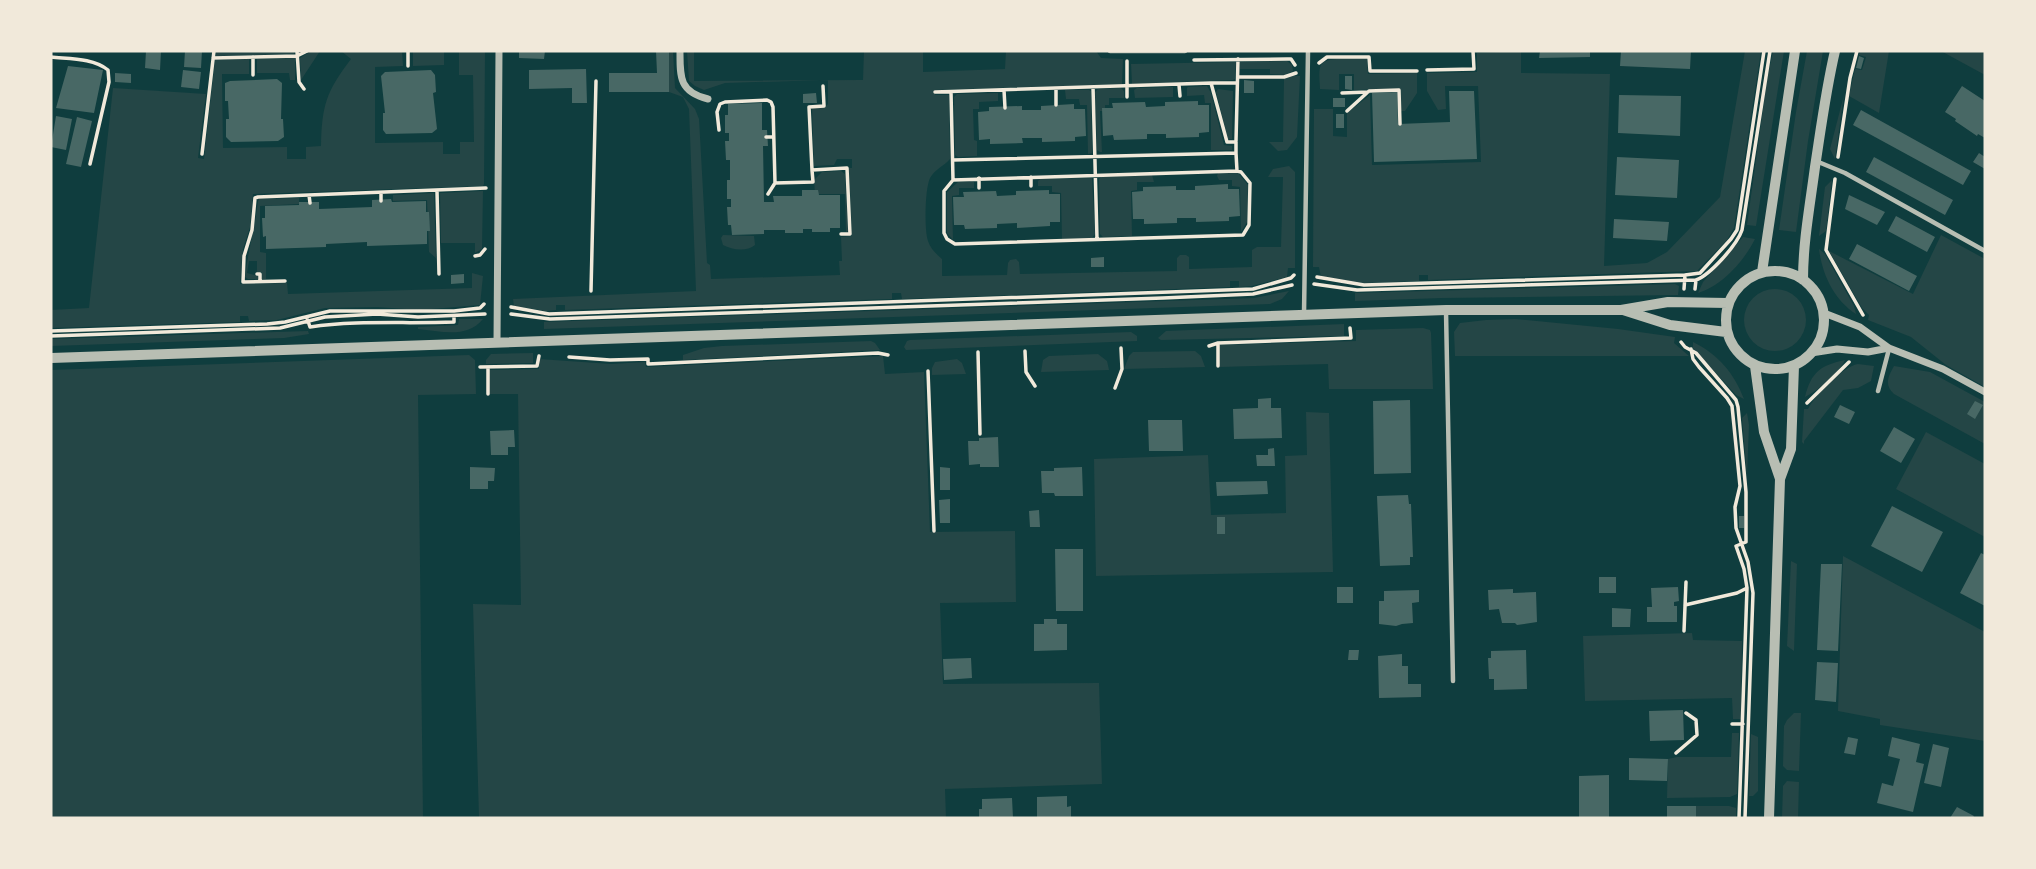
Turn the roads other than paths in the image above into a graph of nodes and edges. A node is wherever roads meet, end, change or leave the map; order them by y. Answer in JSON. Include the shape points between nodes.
{"nodes":[{"id":1,"x":499,"y":51,"type":"edge"},
{"id":2,"x":680,"y":51,"type":"edge"},
{"id":3,"x":1110,"y":51,"type":"edge"},
{"id":4,"x":1185,"y":51,"type":"edge"},
{"id":5,"x":1308,"y":51,"type":"edge"},
{"id":6,"x":1795,"y":51,"type":"edge"},
{"id":7,"x":1835,"y":51,"type":"edge"},
{"id":8,"x":708,"y":99,"type":"dead end"},
{"id":9,"x":1816,"y":161,"type":"junction"},
{"id":10,"x":1985,"y":251,"type":"edge"},
{"id":11,"x":1762,"y":272,"type":"junction"},
{"id":12,"x":1803,"y":280,"type":"junction"},
{"id":13,"x":1728,"y":303,"type":"junction"},
{"id":14,"x":1446,"y":310,"type":"junction"},
{"id":15,"x":1621,"y":310,"type":"junction"},
{"id":16,"x":1824,"y":313,"type":"junction"},
{"id":17,"x":1304,"y":315,"type":"junction"},
{"id":18,"x":1726,"y":332,"type":"junction"},
{"id":19,"x":497,"y":343,"type":"junction"},
{"id":20,"x":1889,"y":348,"type":"junction"},
{"id":21,"x":1811,"y":354,"type":"junction"},
{"id":22,"x":51,"y":358,"type":"edge"},
{"id":23,"x":1755,"y":366,"type":"junction"},
{"id":24,"x":1794,"y":366,"type":"junction"},
{"id":25,"x":1878,"y":391,"type":"dead end"},
{"id":26,"x":1985,"y":392,"type":"edge"},
{"id":27,"x":1780,"y":479,"type":"junction"},
{"id":28,"x":1453,"y":681,"type":"dead end"},
{"id":29,"x":1769,"y":818,"type":"edge"}],
"edges":[{"from":1,"to":19,"type":"street"},
{"from":2,"to":8,"type":"street","via":[[684,86],[689,93]]},
{"from":3,"to":4,"type":"lane"},
{"from":5,"to":17,"type":"lane"},
{"from":6,"to":11,"type":"street"},
{"from":7,"to":9,"type":"street"},
{"from":9,"to":10,"type":"lane"},
{"from":9,"to":12,"type":"street"},
{"from":11,"to":12,"type":"street","via":[[1790,273]]},
{"from":11,"to":13,"type":"street","via":[[1736,289]]},
{"from":12,"to":16,"type":"street","via":[[1814,290]]},
{"from":13,"to":15,"type":"street","via":[[1668,302]]},
{"from":13,"to":18,"type":"street"},
{"from":14,"to":15,"type":"street"},
{"from":14,"to":17,"type":"street"},
{"from":14,"to":28,"type":"lane"},
{"from":15,"to":18,"type":"street","via":[[1670,325]]},
{"from":16,"to":20,"type":"street","via":[[1860,327]]},
{"from":16,"to":21,"type":"street","via":[[1823,332]]},
{"from":17,"to":19,"type":"street"},
{"from":18,"to":23,"type":"street","via":[[1742,358]]},
{"from":19,"to":22,"type":"street"},
{"from":20,"to":21,"type":"street"},
{"from":20,"to":25,"type":"lane"},
{"from":20,"to":26,"type":"street"},
{"from":21,"to":24,"type":"street"},
{"from":23,"to":24,"type":"street"},
{"from":23,"to":27,"type":"street","via":[[1764,432]]},
{"from":24,"to":27,"type":"street","via":[[1791,449]]},
{"from":27,"to":29,"type":"street"}]}
